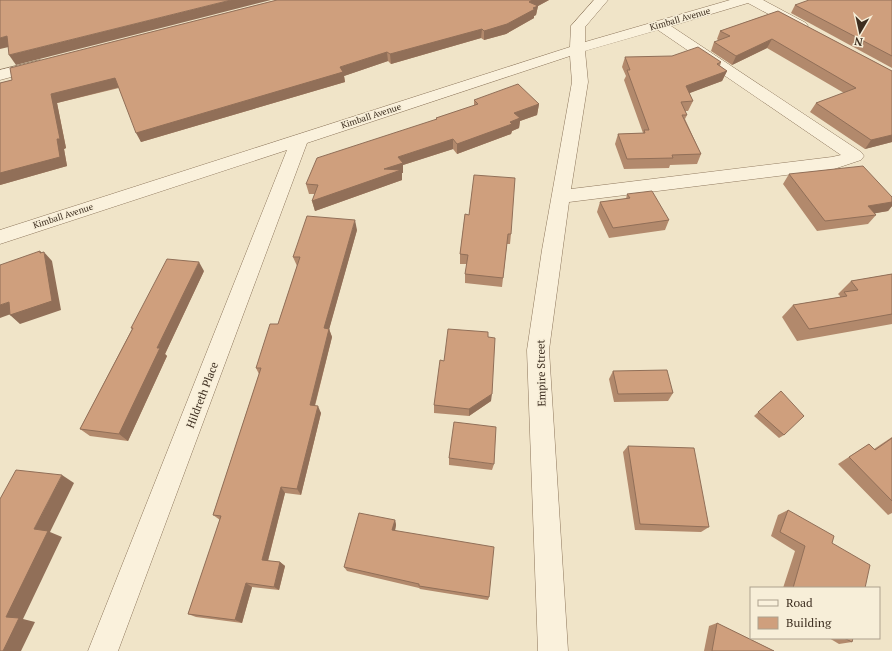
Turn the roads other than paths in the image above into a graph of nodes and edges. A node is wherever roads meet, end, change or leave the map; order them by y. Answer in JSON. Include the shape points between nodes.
{"nodes":[{"id":1,"x":601,"y":0,"type":"edge"},
{"id":2,"x":744,"y":0,"type":"edge"},
{"id":3,"x":753,"y":0,"type":"edge"},
{"id":4,"x":660,"y":25,"type":"junction"},
{"id":5,"x":816,"y":34,"type":"edge"},
{"id":6,"x":577,"y":49,"type":"junction"},
{"id":7,"x":54,"y":62,"type":"edge"},
{"id":8,"x":0,"y":76,"type":"edge"},
{"id":9,"x":300,"y":139,"type":"junction"},
{"id":10,"x":561,"y":197,"type":"junction"},
{"id":11,"x":0,"y":237,"type":"edge"},
{"id":12,"x":103,"y":651,"type":"edge"},
{"id":13,"x":553,"y":651,"type":"edge"}],
"edges":[{"from":1,"to":6,"type":"street","name":"Empire Street","via":[[578,26]]},
{"from":2,"to":4,"type":"street","name":"Kimball Avenue"},
{"from":3,"to":5,"type":"street"},
{"from":4,"to":6,"type":"street","name":"Kimball Avenue"},
{"from":4,"to":10,"type":"street","via":[[855,156],[834,163]]},
{"from":6,"to":9,"type":"street","name":"Kimball Avenue"},
{"from":6,"to":10,"type":"street","name":"Empire Street","via":[[580,82]]},
{"from":7,"to":8,"type":"street"},
{"from":9,"to":11,"type":"street","name":"Kimball Avenue"},
{"from":9,"to":12,"type":"street","name":"Hildreth Place"},
{"from":10,"to":13,"type":"street","name":"Empire Street","via":[[538,350]]}]}
